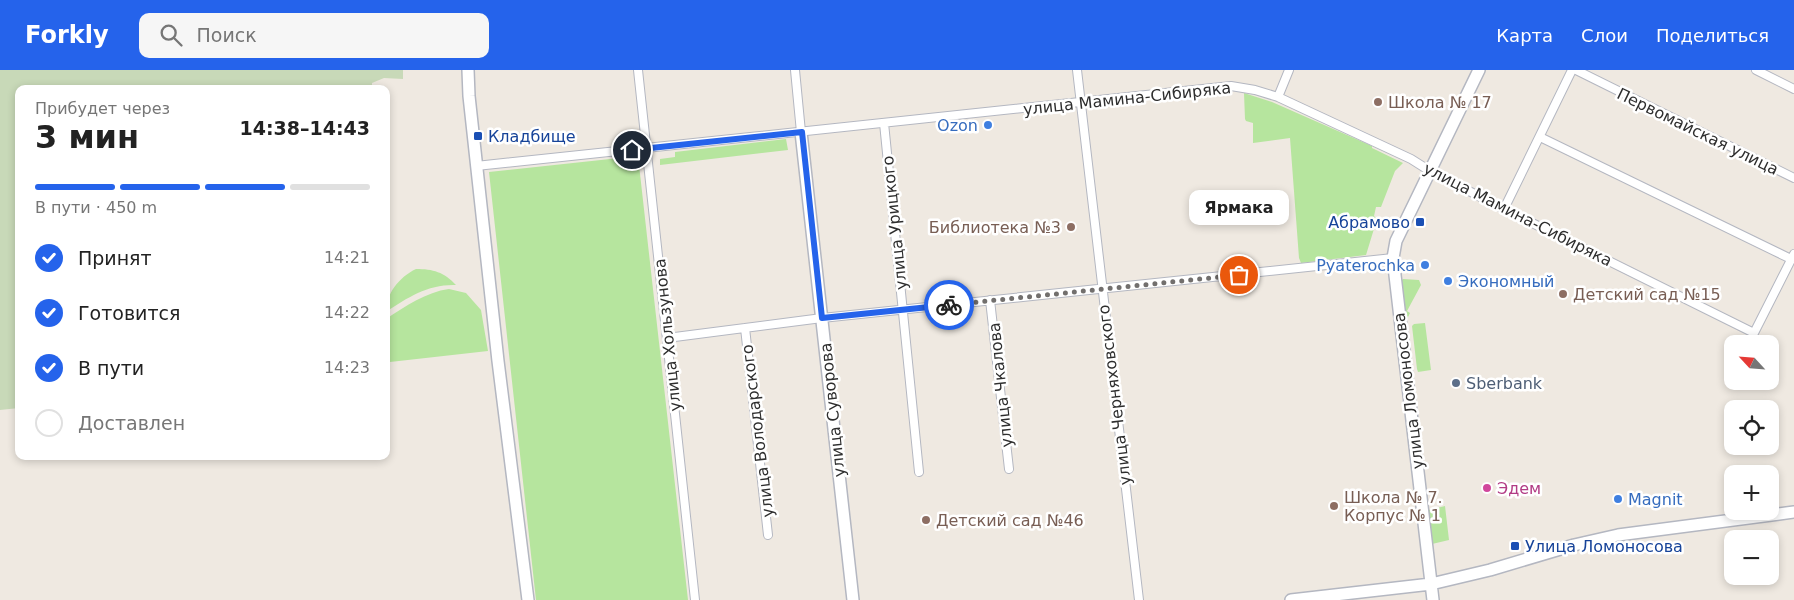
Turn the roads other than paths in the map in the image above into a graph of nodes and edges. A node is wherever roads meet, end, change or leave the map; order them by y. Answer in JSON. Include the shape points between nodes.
{"nodes":[{"id":1,"x":468,"y":70,"type":"edge"},
{"id":2,"x":638,"y":70,"type":"edge"},
{"id":3,"x":795,"y":70,"type":"edge"},
{"id":4,"x":1077,"y":70,"type":"edge"},
{"id":5,"x":1289,"y":70,"type":"edge"},
{"id":6,"x":1479,"y":70,"type":"edge"},
{"id":7,"x":1574,"y":70,"type":"edge"},
{"id":8,"x":1756,"y":70,"type":"edge"},
{"id":9,"x":1794,"y":89,"type":"edge"},
{"id":10,"x":1278,"y":97,"type":"junction"},
{"id":11,"x":1080,"y":102,"type":"junction"},
{"id":12,"x":884,"y":123,"type":"junction"},
{"id":13,"x":802,"y":132,"type":"junction"},
{"id":14,"x":1540,"y":137,"type":"junction"},
{"id":15,"x":646,"y":149,"type":"junction"},
{"id":16,"x":476,"y":166,"type":"junction"},
{"id":17,"x":1430,"y":171,"type":"junction"},
{"id":18,"x":1794,"y":178,"type":"edge"},
{"id":19,"x":1504,"y":209,"type":"junction"},
{"id":20,"x":1793,"y":257,"type":"edge"},
{"id":21,"x":1393,"y":258,"type":"junction"},
{"id":22,"x":1102,"y":290,"type":"junction"},
{"id":23,"x":990,"y":300,"type":"junction"},
{"id":24,"x":903,"y":310,"type":"junction"},
{"id":25,"x":822,"y":318,"type":"junction"},
{"id":26,"x":745,"y":328,"type":"junction"},
{"id":27,"x":667,"y":338,"type":"junction"},
{"id":28,"x":1009,"y":469,"type":"dead end"},
{"id":29,"x":919,"y":472,"type":"dead end"},
{"id":30,"x":1794,"y":512,"type":"edge"},
{"id":31,"x":768,"y":535,"type":"dead end"},
{"id":32,"x":1431,"y":584,"type":"junction"},
{"id":33,"x":528,"y":600,"type":"edge"},
{"id":34,"x":695,"y":600,"type":"edge"},
{"id":35,"x":853,"y":600,"type":"edge"},
{"id":36,"x":1139,"y":600,"type":"edge"},
{"id":37,"x":1291,"y":600,"type":"edge"},
{"id":38,"x":1433,"y":600,"type":"edge"}],
"edges":[{"from":1,"to":16,"type":"main road"},
{"from":2,"to":15,"type":"street","name":"улица Хользунова"},
{"from":3,"to":13,"type":"street","name":"улица Суворова"},
{"from":4,"to":11,"type":"street","name":"улица Черняховского"},
{"from":5,"to":10,"type":"street"},
{"from":6,"to":17,"type":"main road","name":"улица Ломоносова"},
{"from":7,"to":14,"type":"street"},
{"from":7,"to":18,"type":"street","name":"Первомайская улица"},
{"from":8,"to":9,"type":"street"},
{"from":10,"to":11,"type":"street","name":"улица Мамина-Сибиряка","via":[[1231,86]]},
{"from":10,"to":17,"type":"street","name":"улица Мамина-Сибиряка","via":[[1411,158]]},
{"from":11,"to":12,"type":"street","name":"улица Мамина-Сибиряка"},
{"from":11,"to":22,"type":"street","name":"улица Черняховского"},
{"from":12,"to":13,"type":"street","name":"улица Мамина-Сибиряка"},
{"from":12,"to":24,"type":"street","name":"улица Урицкого"},
{"from":13,"to":15,"type":"street","name":"улица Мамина-Сибиряка"},
{"from":13,"to":25,"type":"main road","name":"улица Суворова"},
{"from":14,"to":19,"type":"street"},
{"from":14,"to":20,"type":"street"},
{"from":15,"to":16,"type":"street","name":"улица Мамина-Сибиряка"},
{"from":15,"to":27,"type":"street","name":"улица Хользунова"},
{"from":16,"to":33,"type":"main road"},
{"from":17,"to":19,"type":"street","name":"улица Мамина-Сибиряка"},
{"from":17,"to":21,"type":"main road","name":"улица Ломоносова","via":[[1396,241]]},
{"from":19,"to":20,"type":"street","name":"улица Мамина-Сибиряка","via":[[1754,333]]},
{"from":21,"to":22,"type":"street"},
{"from":21,"to":32,"type":"main road","name":"улица Ломоносова"},
{"from":22,"to":23,"type":"street"},
{"from":22,"to":36,"type":"street","name":"улица Черняховского"},
{"from":23,"to":24,"type":"street"},
{"from":23,"to":28,"type":"street","name":"улица Чкалова"},
{"from":24,"to":25,"type":"street"},
{"from":24,"to":29,"type":"street","name":"улица Урицкого"},
{"from":25,"to":26,"type":"street"},
{"from":25,"to":35,"type":"main road","name":"улица Суворова"},
{"from":26,"to":27,"type":"street"},
{"from":26,"to":31,"type":"street","name":"улица Володарского"},
{"from":27,"to":34,"type":"street","name":"улица Хользунова"},
{"from":30,"to":32,"type":"main road","via":[[1618,535]]},
{"from":32,"to":37,"type":"main road"},
{"from":32,"to":38,"type":"main road","name":"улица Ломоносова"}]}
